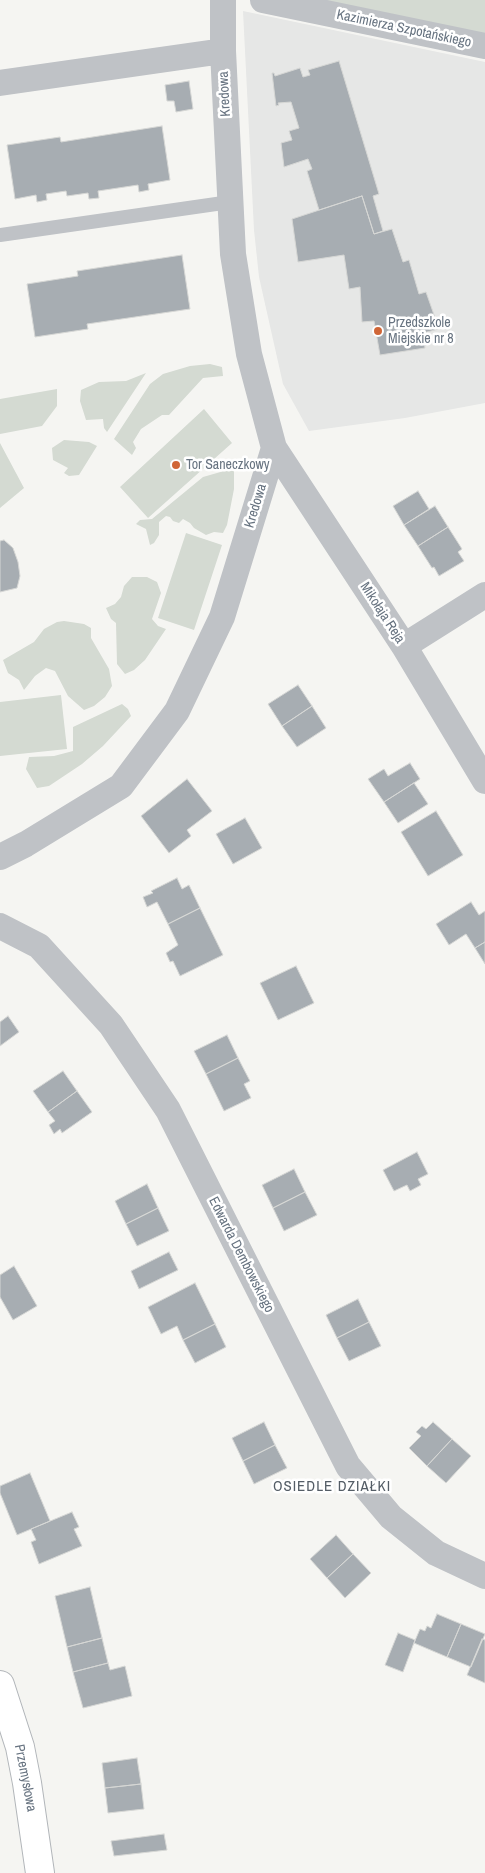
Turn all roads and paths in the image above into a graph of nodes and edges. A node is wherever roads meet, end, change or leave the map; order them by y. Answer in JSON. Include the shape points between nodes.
{"nodes":[{"id":1,"x":223,"y":0,"type":"edge"},
{"id":2,"x":263,"y":0,"type":"edge"},
{"id":3,"x":485,"y":46,"type":"edge"},
{"id":4,"x":223,"y":51,"type":"junction"},
{"id":5,"x":0,"y":83,"type":"edge"},
{"id":6,"x":230,"y":202,"type":"junction"},
{"id":7,"x":0,"y":234,"type":"edge"},
{"id":8,"x":274,"y":448,"type":"junction"},
{"id":9,"x":485,"y":595,"type":"edge"},
{"id":10,"x":404,"y":646,"type":"junction"},
{"id":11,"x":485,"y":781,"type":"edge"},
{"id":12,"x":0,"y":856,"type":"edge"},
{"id":13,"x":0,"y":926,"type":"edge"},
{"id":14,"x":485,"y":1576,"type":"edge"},
{"id":15,"x":0,"y":1685,"type":"edge"},
{"id":16,"x":40,"y":1873,"type":"edge"}],
"edges":[{"from":1,"to":4,"type":"street","name":"Kredowa"},
{"from":2,"to":3,"type":"street","name":"Kazimierza Szpotańskiego"},
{"from":4,"to":5,"type":"street"},
{"from":4,"to":6,"type":"street","name":"Kredowa"},
{"from":6,"to":7,"type":"lane"},
{"from":6,"to":8,"type":"street","name":"Kredowa","via":[[233,254],[249,354]]},
{"from":8,"to":10,"type":"street","name":"Mikołaja Reja"},
{"from":8,"to":12,"type":"street","name":"Kredowa","via":[[222,617],[177,711],[121,786],[26,844]]},
{"from":9,"to":10,"type":"street"},
{"from":10,"to":11,"type":"street","name":"Mikołaja Reja"},
{"from":13,"to":14,"type":"street","name":"Edwarda Dembowskiego","via":[[39,946],[52,960],[111,1025],[168,1110],[348,1466],[391,1517],[436,1553]]},
{"from":15,"to":16,"type":"main road","name":"Przemysłowa","via":[[23,1765]]}]}
